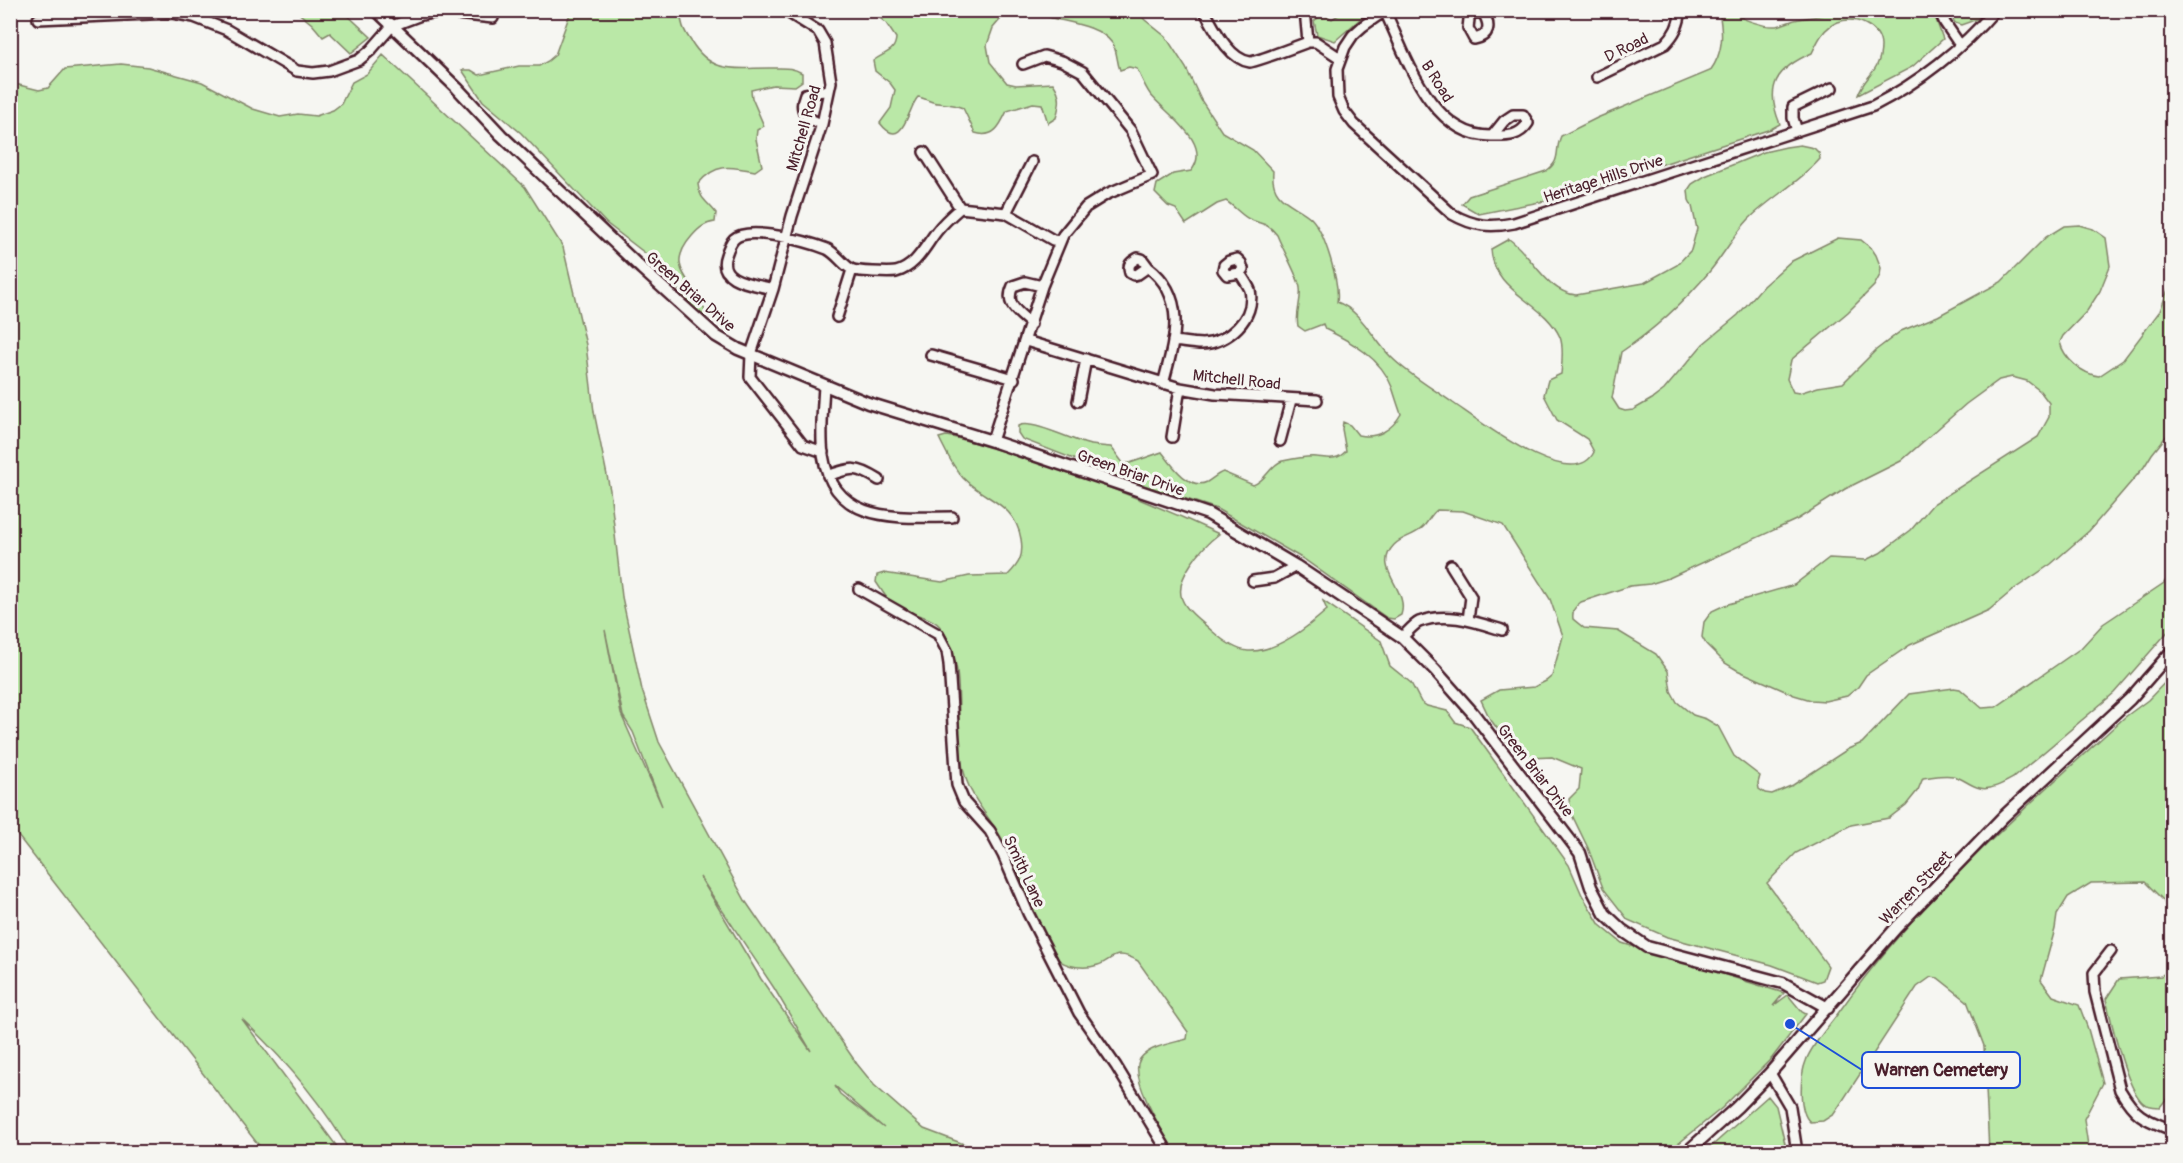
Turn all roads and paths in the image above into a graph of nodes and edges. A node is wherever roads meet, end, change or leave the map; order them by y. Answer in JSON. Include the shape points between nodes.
{"nodes":[{"id":1,"x":376,"y":10,"type":"edge"},
{"id":2,"x":784,"y":10,"type":"edge"},
{"id":3,"x":1204,"y":10,"type":"edge"},
{"id":4,"x":1305,"y":10,"type":"edge"},
{"id":5,"x":1681,"y":10,"type":"edge"},
{"id":6,"x":1940,"y":10,"type":"edge"},
{"id":7,"x":1995,"y":10,"type":"edge"},
{"id":8,"x":1385,"y":11,"type":"edge"},
{"id":9,"x":494,"y":18,"type":"dead end"},
{"id":10,"x":38,"y":19,"type":"dead end"},
{"id":11,"x":392,"y":26,"type":"junction"},
{"id":12,"x":1308,"y":42,"type":"junction"},
{"id":13,"x":1960,"y":45,"type":"junction"},
{"id":14,"x":1340,"y":58,"type":"junction"},
{"id":15,"x":1023,"y":64,"type":"dead end"},
{"id":16,"x":1597,"y":78,"type":"dead end"},
{"id":17,"x":1832,"y":88,"type":"dead end"},
{"id":18,"x":830,"y":90,"type":"junction"},
{"id":19,"x":822,"y":124,"type":"junction"},
{"id":20,"x":1797,"y":131,"type":"junction"},
{"id":21,"x":1492,"y":136,"type":"dead end"},
{"id":22,"x":924,"y":152,"type":"dead end"},
{"id":23,"x":1032,"y":162,"type":"dead end"},
{"id":24,"x":960,"y":208,"type":"junction"},
{"id":25,"x":1006,"y":213,"type":"junction"},
{"id":26,"x":787,"y":238,"type":"junction"},
{"id":27,"x":1060,"y":241,"type":"junction"},
{"id":28,"x":1148,"y":267,"type":"dead end"},
{"id":29,"x":852,"y":270,"type":"junction"},
{"id":30,"x":1240,"y":273,"type":"dead end"},
{"id":31,"x":1042,"y":286,"type":"junction"},
{"id":32,"x":773,"y":289,"type":"junction"},
{"id":33,"x":837,"y":317,"type":"dead end"},
{"id":34,"x":1031,"y":324,"type":"junction"},
{"id":35,"x":1026,"y":341,"type":"junction"},
{"id":36,"x":1173,"y":341,"type":"junction"},
{"id":37,"x":751,"y":354,"type":"junction"},
{"id":38,"x":931,"y":355,"type":"dead end"},
{"id":39,"x":1086,"y":359,"type":"junction"},
{"id":40,"x":1014,"y":379,"type":"junction"},
{"id":41,"x":1163,"y":384,"type":"junction"},
{"id":42,"x":824,"y":385,"type":"junction"},
{"id":43,"x":1180,"y":388,"type":"junction"},
{"id":44,"x":1292,"y":400,"type":"junction"},
{"id":45,"x":1317,"y":400,"type":"dead end"},
{"id":46,"x":1078,"y":401,"type":"dead end"},
{"id":47,"x":1172,"y":436,"type":"dead end"},
{"id":48,"x":992,"y":441,"type":"junction"},
{"id":49,"x":1280,"y":441,"type":"dead end"},
{"id":50,"x":823,"y":452,"type":"junction"},
{"id":51,"x":828,"y":476,"type":"junction"},
{"id":52,"x":879,"y":480,"type":"dead end"},
{"id":53,"x":952,"y":517,"type":"dead end"},
{"id":54,"x":1451,"y":565,"type":"dead end"},
{"id":55,"x":1296,"y":566,"type":"junction"},
{"id":56,"x":1253,"y":581,"type":"dead end"},
{"id":57,"x":859,"y":589,"type":"dead end"},
{"id":58,"x":1468,"y":620,"type":"junction"},
{"id":59,"x":1502,"y":630,"type":"dead end"},
{"id":60,"x":1402,"y":638,"type":"junction"},
{"id":61,"x":2172,"y":651,"type":"edge"},
{"id":62,"x":2111,"y":951,"type":"dead end"},
{"id":63,"x":1828,"y":1008,"type":"junction"},
{"id":64,"x":1770,"y":1073,"type":"junction"},
{"id":65,"x":2172,"y":1130,"type":"edge"},
{"id":66,"x":1168,"y":1152,"type":"edge"},
{"id":67,"x":1687,"y":1152,"type":"edge"},
{"id":68,"x":1797,"y":1152,"type":"edge"}],
"edges":[{"from":1,"to":11,"type":"street","name":"Green Briar Drive"},
{"from":2,"to":18,"type":"street","name":"Mitchell Road","via":[[818,31],[829,61]]},
{"from":3,"to":12,"type":"street","via":[[1232,52],[1252,62]]},
{"from":4,"to":12,"type":"street"},
{"from":5,"to":16,"type":"street","name":"D Road","via":[[1673,36],[1665,44]]},
{"from":6,"to":13,"type":"street"},
{"from":7,"to":13,"type":"street","name":"Heritage Hills Drive"},
{"from":8,"to":14,"type":"street","name":"Heritage Hills Drive","via":[[1353,35]]},
{"from":8,"to":21,"type":"street","name":"B Road","via":[[1418,81],[1441,114],[1457,127]]},
{"from":9,"to":11,"type":"street","via":[[438,12]]},
{"from":10,"to":11,"type":"street","via":[[172,13],[194,17],[227,30],[297,71],[313,73],[359,60]]},
{"from":11,"to":37,"type":"street","name":"Green Briar Drive","via":[[651,277],[716,336]]},
{"from":12,"to":14,"type":"street","via":[[1316,42]]},
{"from":13,"to":20,"type":"street","name":"Heritage Hills Drive","via":[[1889,98]]},
{"from":14,"to":20,"type":"street","name":"Heritage Hills Drive","via":[[1338,97],[1354,124],[1445,208],[1466,222],[1481,226],[1514,223]]},
{"from":15,"to":27,"type":"street","via":[[1044,56],[1083,72],[1131,131],[1152,172],[1149,177],[1086,207]]},
{"from":17,"to":20,"type":"street","via":[[1793,107]]},
{"from":18,"to":19,"type":"street","name":"Mitchell Road"},
{"from":18,"to":19,"type":"street","via":[[805,94],[802,101],[806,117]]},
{"from":19,"to":26,"type":"street","name":"Mitchell Road"},
{"from":22,"to":24,"type":"street"},
{"from":23,"to":25,"type":"street"},
{"from":24,"to":25,"type":"street"},
{"from":24,"to":29,"type":"street","via":[[911,265],[895,272]]},
{"from":25,"to":27,"type":"street"},
{"from":26,"to":29,"type":"street","via":[[829,249]]},
{"from":26,"to":32,"type":"street","name":"Mitchell Road"},
{"from":26,"to":32,"type":"street","via":[[744,233],[735,237],[724,260],[733,279]]},
{"from":27,"to":31,"type":"street"},
{"from":28,"to":36,"type":"street","via":[[1167,287],[1174,302]]},
{"from":29,"to":33,"type":"street"},
{"from":30,"to":36,"type":"street","name":"Mitchell Road","via":[[1250,290],[1248,313],[1241,325],[1218,341]]},
{"from":31,"to":34,"type":"street"},
{"from":31,"to":34,"type":"street","via":[[1025,282],[1013,286],[1009,295],[1010,303]]},
{"from":32,"to":37,"type":"street","name":"Mitchell Road"},
{"from":34,"to":35,"type":"street"},
{"from":35,"to":39,"type":"street","name":"Mitchell Road"},
{"from":35,"to":40,"type":"street"},
{"from":36,"to":41,"type":"street"},
{"from":37,"to":42,"type":"street","name":"Green Briar Drive"},
{"from":37,"to":50,"type":"street","via":[[750,377],[803,445]]},
{"from":38,"to":40,"type":"street"},
{"from":39,"to":41,"type":"street","name":"Mitchell Road"},
{"from":39,"to":46,"type":"street"},
{"from":40,"to":48,"type":"street"},
{"from":41,"to":43,"type":"street","name":"Mitchell Road"},
{"from":42,"to":48,"type":"street","name":"Green Briar Drive","via":[[868,403]]},
{"from":42,"to":50,"type":"street"},
{"from":43,"to":44,"type":"street","name":"Mitchell Road"},
{"from":43,"to":47,"type":"street","name":"Mitchell Road"},
{"from":44,"to":45,"type":"street","name":"Mitchell Road"},
{"from":44,"to":49,"type":"street","name":"Mitchell Road"},
{"from":48,"to":55,"type":"street","name":"Green Briar Drive","via":[[1208,514]]},
{"from":50,"to":51,"type":"street"},
{"from":51,"to":52,"type":"street","via":[[862,470]]},
{"from":51,"to":53,"type":"street","via":[[841,496],[866,512],[900,517]]},
{"from":54,"to":58,"type":"street","via":[[1471,597]]},
{"from":55,"to":56,"type":"street","via":[[1274,578]]},
{"from":55,"to":60,"type":"street","name":"Green Briar Drive"},
{"from":57,"to":66,"type":"street","name":"Smith Lane","via":[[938,634],[947,651],[957,785],[964,802],[990,831],[1079,1013]]},
{"from":58,"to":59,"type":"street"},
{"from":58,"to":60,"type":"street","via":[[1441,617],[1418,622]]},
{"from":60,"to":63,"type":"street","name":"Green Briar Drive","via":[[1473,713],[1566,834],[1580,853],[1605,914],[1622,930],[1647,947],[1784,983]]},
{"from":61,"to":63,"type":"street","name":"Warren Street","via":[[2130,699],[2004,817],[1896,928]]},
{"from":62,"to":65,"type":"street","via":[[2094,973],[2095,992],[2120,1090],[2143,1119]]},
{"from":63,"to":64,"type":"street","name":"Warren Street"},
{"from":64,"to":67,"type":"street","name":"Warren Street"},
{"from":64,"to":68,"type":"street","via":[[1790,1107]]}]}
